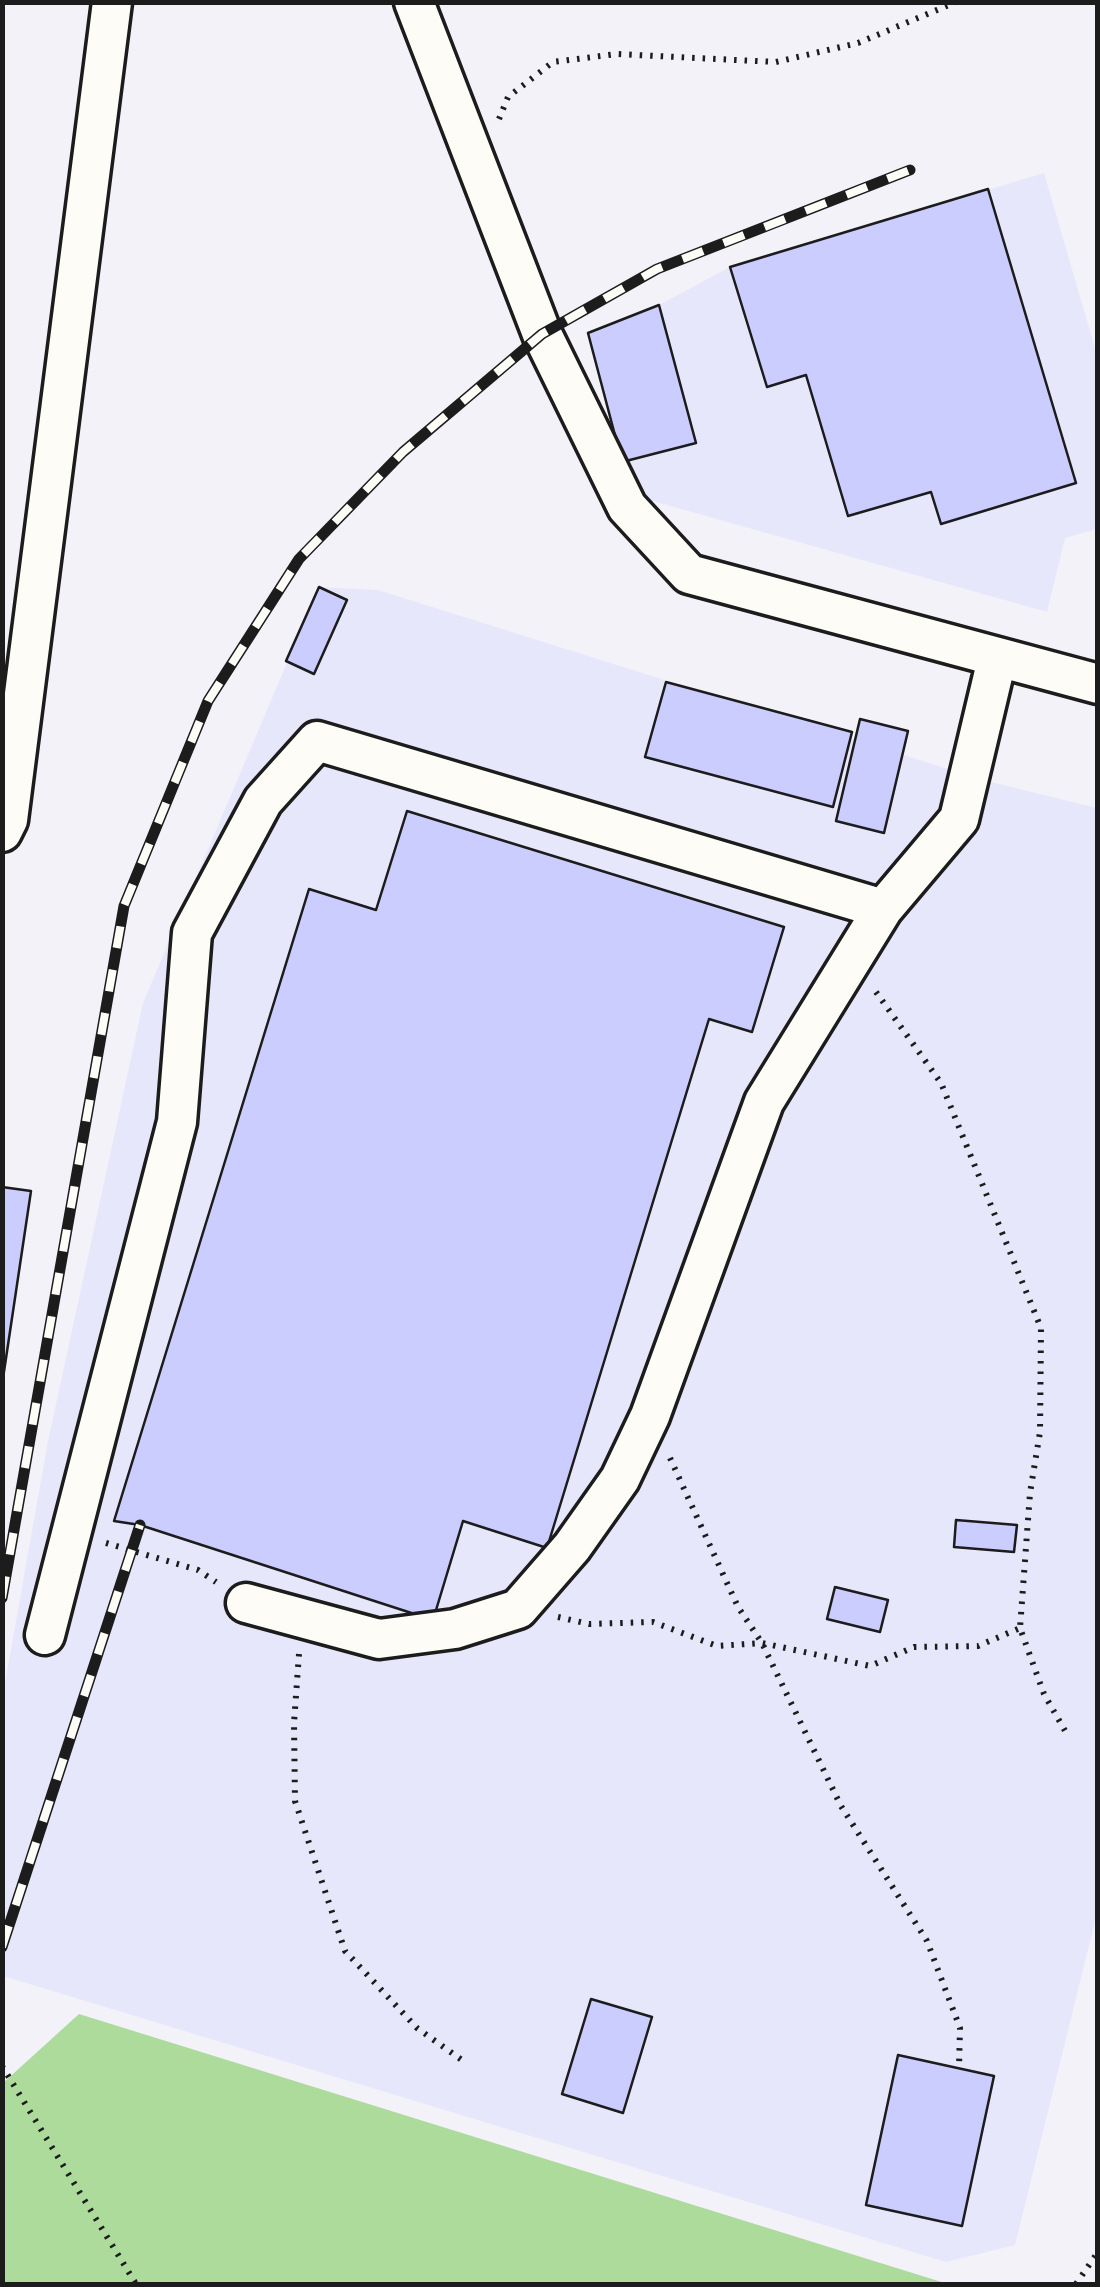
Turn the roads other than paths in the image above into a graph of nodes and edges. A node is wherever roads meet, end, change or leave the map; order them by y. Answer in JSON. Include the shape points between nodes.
{"nodes":[{"id":1,"x":112,"y":2,"type":"edge"},
{"id":2,"x":414,"y":2,"type":"edge"},
{"id":3,"x":997,"y":659,"type":"junction"},
{"id":4,"x":1098,"y":684,"type":"edge"},
{"id":5,"x":2,"y":832,"type":"edge"},
{"id":6,"x":883,"y":910,"type":"junction"},
{"id":7,"x":246,"y":1603,"type":"road end"},
{"id":8,"x":44,"y":1635,"type":"dead end"}],
"edges":[{"from":1,"to":5,"type":"lane"},
{"from":2,"to":3,"type":"lane","via":[[542,334],[627,507],[688,574]]},
{"from":3,"to":4,"type":"lane"},
{"from":3,"to":6,"type":"lane","via":[[959,819]]},
{"from":6,"to":7,"type":"lane","via":[[764,1102],[650,1416],[620,1479],[518,1609],[455,1629],[379,1638]]},
{"from":6,"to":8,"type":"lane","via":[[317,741],[264,801],[192,933],[177,1122]]}]}
